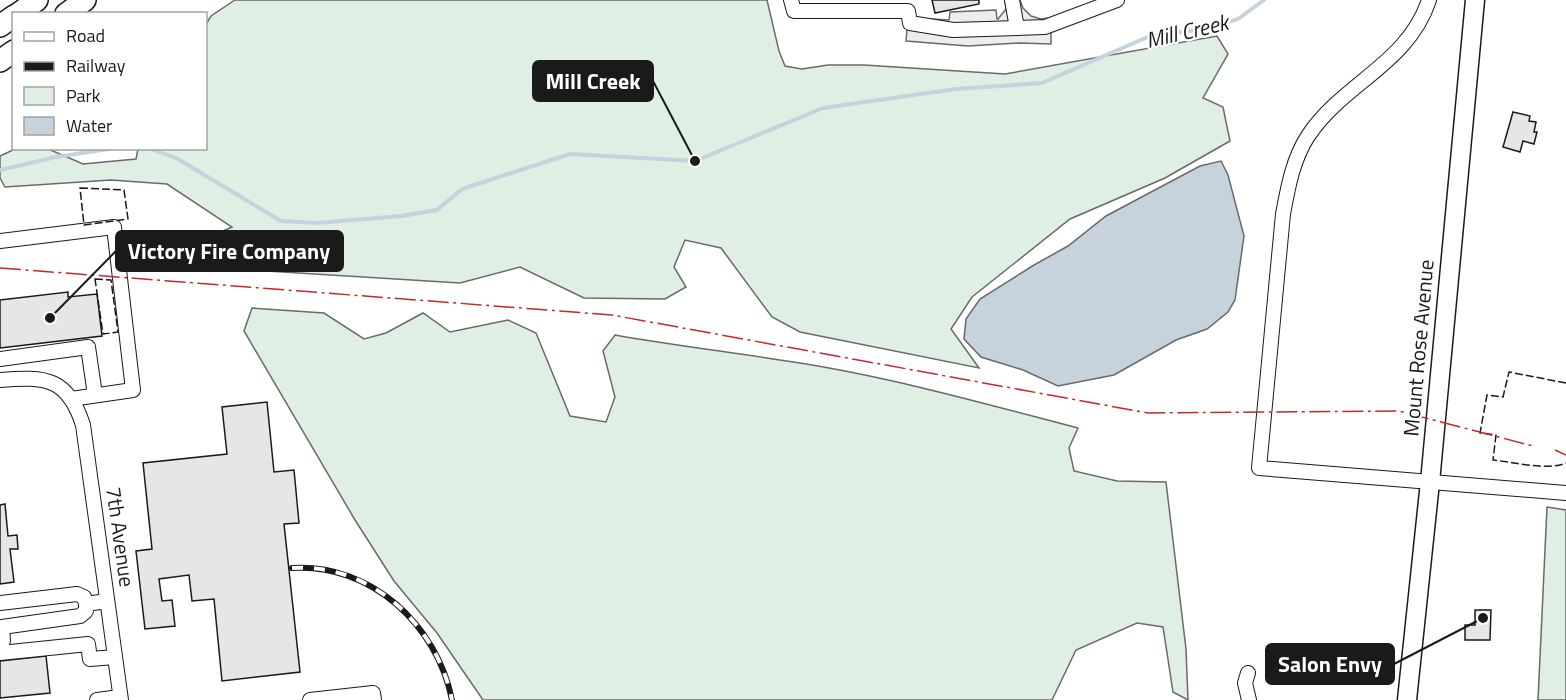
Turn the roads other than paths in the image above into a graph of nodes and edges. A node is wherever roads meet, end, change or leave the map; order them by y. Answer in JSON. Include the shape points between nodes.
{"nodes":[{"id":1,"x":37,"y":0,"type":"edge"},
{"id":2,"x":85,"y":0,"type":"edge"},
{"id":3,"x":791,"y":0,"type":"edge"},
{"id":4,"x":1012,"y":0,"type":"edge"},
{"id":5,"x":1117,"y":0,"type":"edge"},
{"id":6,"x":1429,"y":0,"type":"edge"},
{"id":7,"x":1475,"y":0,"type":"edge"},
{"id":8,"x":907,"y":6,"type":"edge"},
{"id":9,"x":21,"y":12,"type":"edge"},
{"id":10,"x":69,"y":12,"type":"edge"},
{"id":11,"x":1017,"y":27,"type":"junction"},
{"id":12,"x":0,"y":240,"type":"edge"},
{"id":13,"x":0,"y":359,"type":"edge"},
{"id":14,"x":0,"y":380,"type":"edge"},
{"id":15,"x":95,"y":395,"type":"junction"},
{"id":16,"x":71,"y":399,"type":"junction"},
{"id":17,"x":1430,"y":482,"type":"junction"},
{"id":18,"x":1566,"y":493,"type":"edge"},
{"id":19,"x":107,"y":601,"type":"junction"},
{"id":20,"x":0,"y":603,"type":"edge"},
{"id":21,"x":86,"y":604,"type":"junction"},
{"id":22,"x":0,"y":612,"type":"edge"},
{"id":23,"x":1,"y":634,"type":"edge"},
{"id":24,"x":0,"y":653,"type":"edge"},
{"id":25,"x":115,"y":657,"type":"junction"},
{"id":26,"x":1248,"y":673,"type":"dead end"},
{"id":27,"x":120,"y":698,"type":"edge"},
{"id":28,"x":97,"y":700,"type":"edge"},
{"id":29,"x":310,"y":700,"type":"edge"},
{"id":30,"x":374,"y":700,"type":"edge"},
{"id":31,"x":1249,"y":700,"type":"edge"},
{"id":32,"x":1407,"y":700,"type":"edge"}],
"edges":[{"from":1,"to":9,"type":"highway"},
{"from":2,"to":10,"type":"highway"},
{"from":3,"to":8,"type":"street","via":[[794,11]]},
{"from":4,"to":11,"type":"street"},
{"from":5,"to":11,"type":"street","via":[[1046,27]]},
{"from":6,"to":17,"type":"street","via":[[1424,16],[1402,48],[1322,118],[1297,158],[1283,214],[1258,468]]},
{"from":7,"to":17,"type":"main road","name":"Mount Rose Avenue"},
{"from":8,"to":11,"type":"street","via":[[910,23],[953,30]]},
{"from":12,"to":15,"type":"street","via":[[114,227],[134,390]]},
{"from":13,"to":15,"type":"street","via":[[88,347]]},
{"from":14,"to":16,"type":"street","name":"7th Avenue","via":[[45,381],[62,386]]},
{"from":15,"to":16,"type":"street"},
{"from":16,"to":19,"type":"street","name":"7th Avenue","via":[[83,425]]},
{"from":17,"to":18,"type":"street"},
{"from":17,"to":32,"type":"main road","name":"Mount Rose Avenue"},
{"from":19,"to":21,"type":"street"},
{"from":19,"to":25,"type":"street","name":"7th Avenue"},
{"from":20,"to":21,"type":"street","via":[[77,594],[84,597]]},
{"from":21,"to":23,"type":"street","via":[[86,611],[80,616]]},
{"from":22,"to":23,"type":"street"},
{"from":24,"to":25,"type":"street","via":[[88,644],[90,659]]},
{"from":25,"to":27,"type":"street","name":"7th Avenue"},
{"from":26,"to":31,"type":"street","via":[[1245,684]]},
{"from":27,"to":28,"type":"street"},
{"from":29,"to":30,"type":"street","via":[[374,693]]}]}
